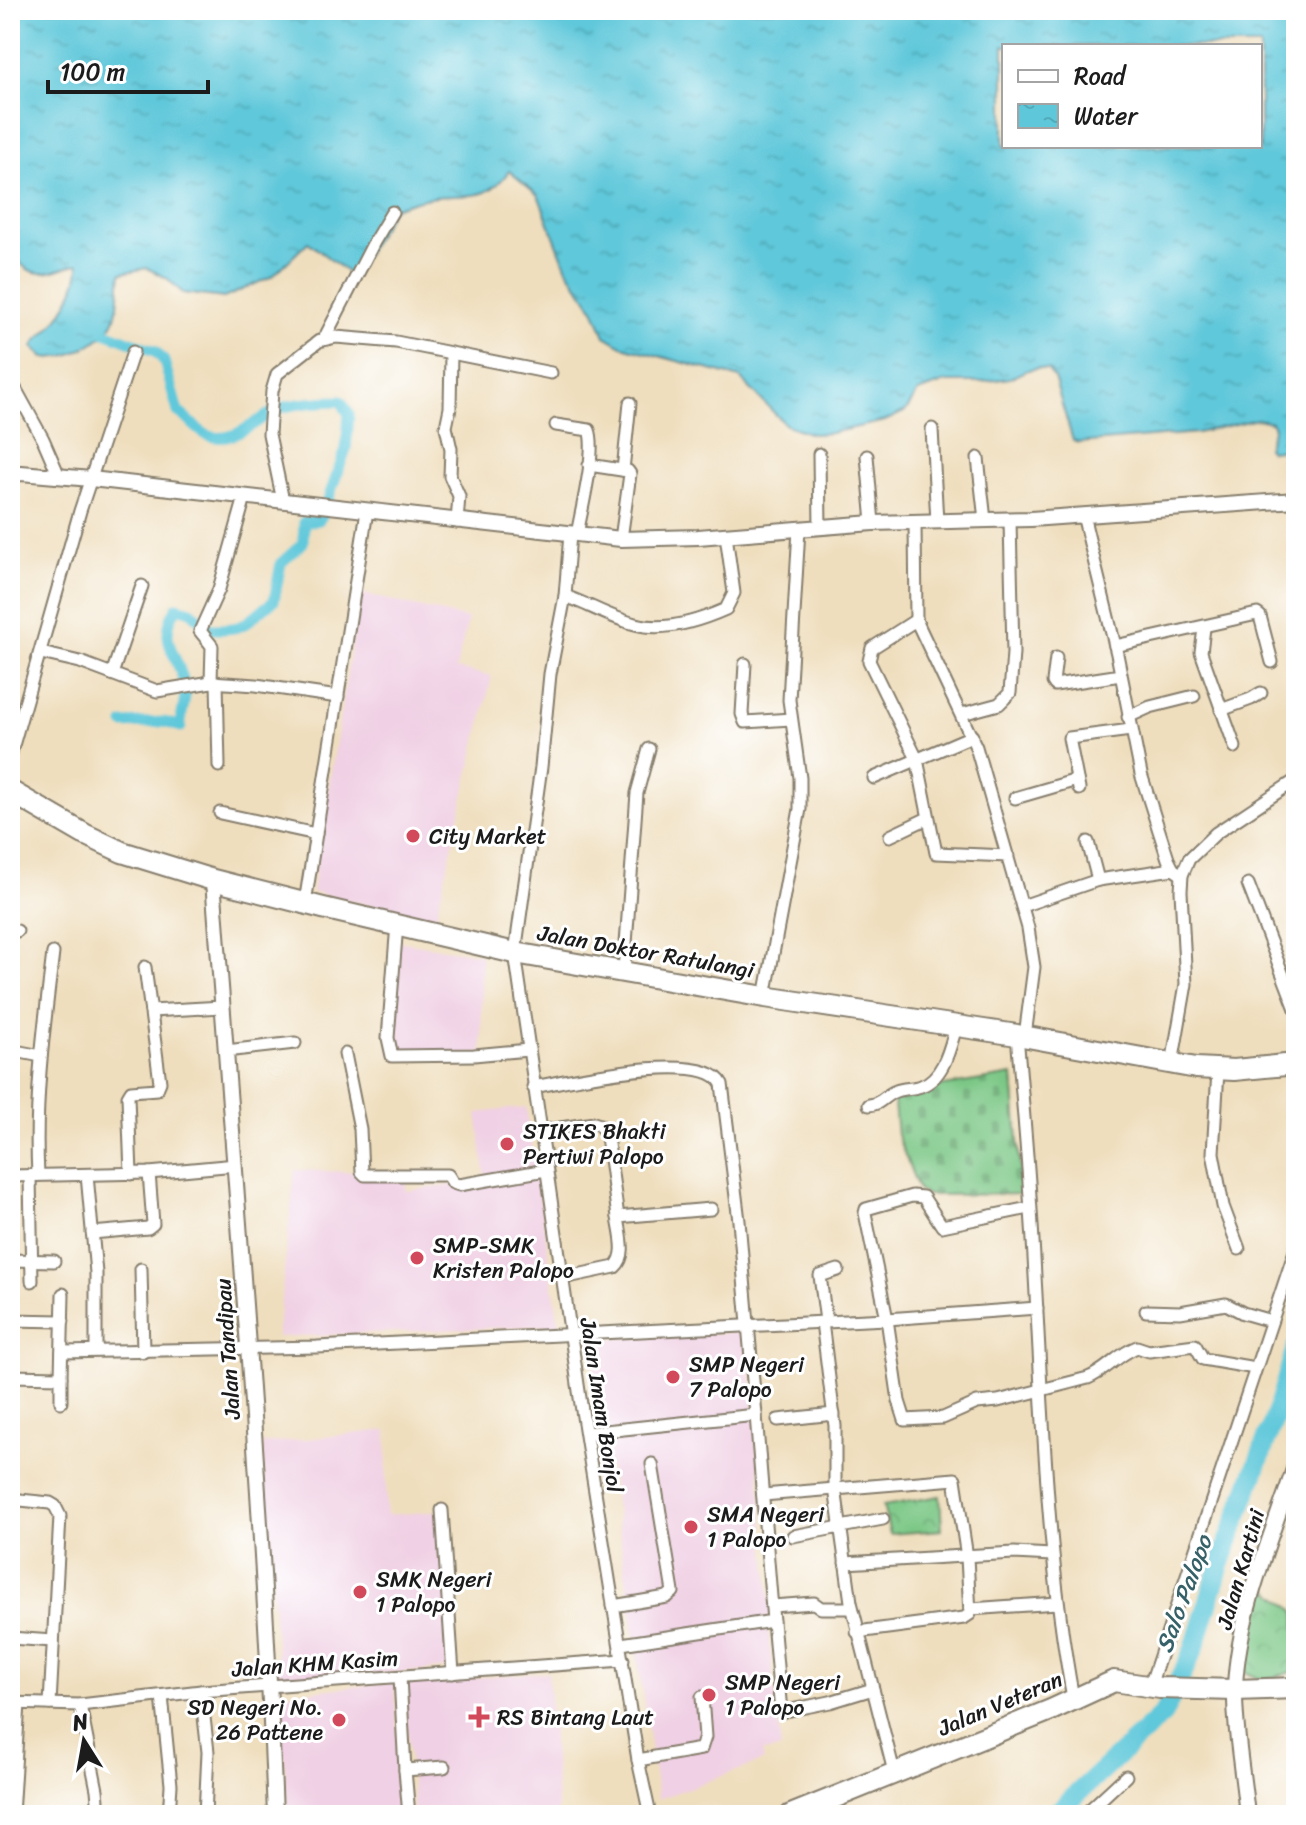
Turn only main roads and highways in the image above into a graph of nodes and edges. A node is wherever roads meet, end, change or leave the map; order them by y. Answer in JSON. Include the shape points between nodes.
{"nodes":[{"id":1,"x":12,"y":797,"type":"edge"},
{"id":2,"x":1296,"y":1064,"type":"edge"},
{"id":3,"x":1296,"y":1677,"type":"edge"},
{"id":4,"x":1296,"y":1688,"type":"edge"},
{"id":5,"x":1260,"y":1689,"type":"junction"},
{"id":6,"x":818,"y":1810,"type":"edge"},
{"id":7,"x":791,"y":1815,"type":"edge"}],
"edges":[{"from":1,"to":2,"type":"highway","name":"Jalan Doktor Ratulangi","via":[[112,848],[213,880],[515,953],[1218,1071]]},
{"from":3,"to":5,"type":"highway"},
{"from":4,"to":5,"type":"highway","name":"Jalan Veteran"},
{"from":5,"to":6,"type":"highway","name":"Jalan Veteran","via":[[1114,1681],[894,1772]]},
{"from":6,"to":7,"type":"highway","name":"Jalan Veteran"}]}
